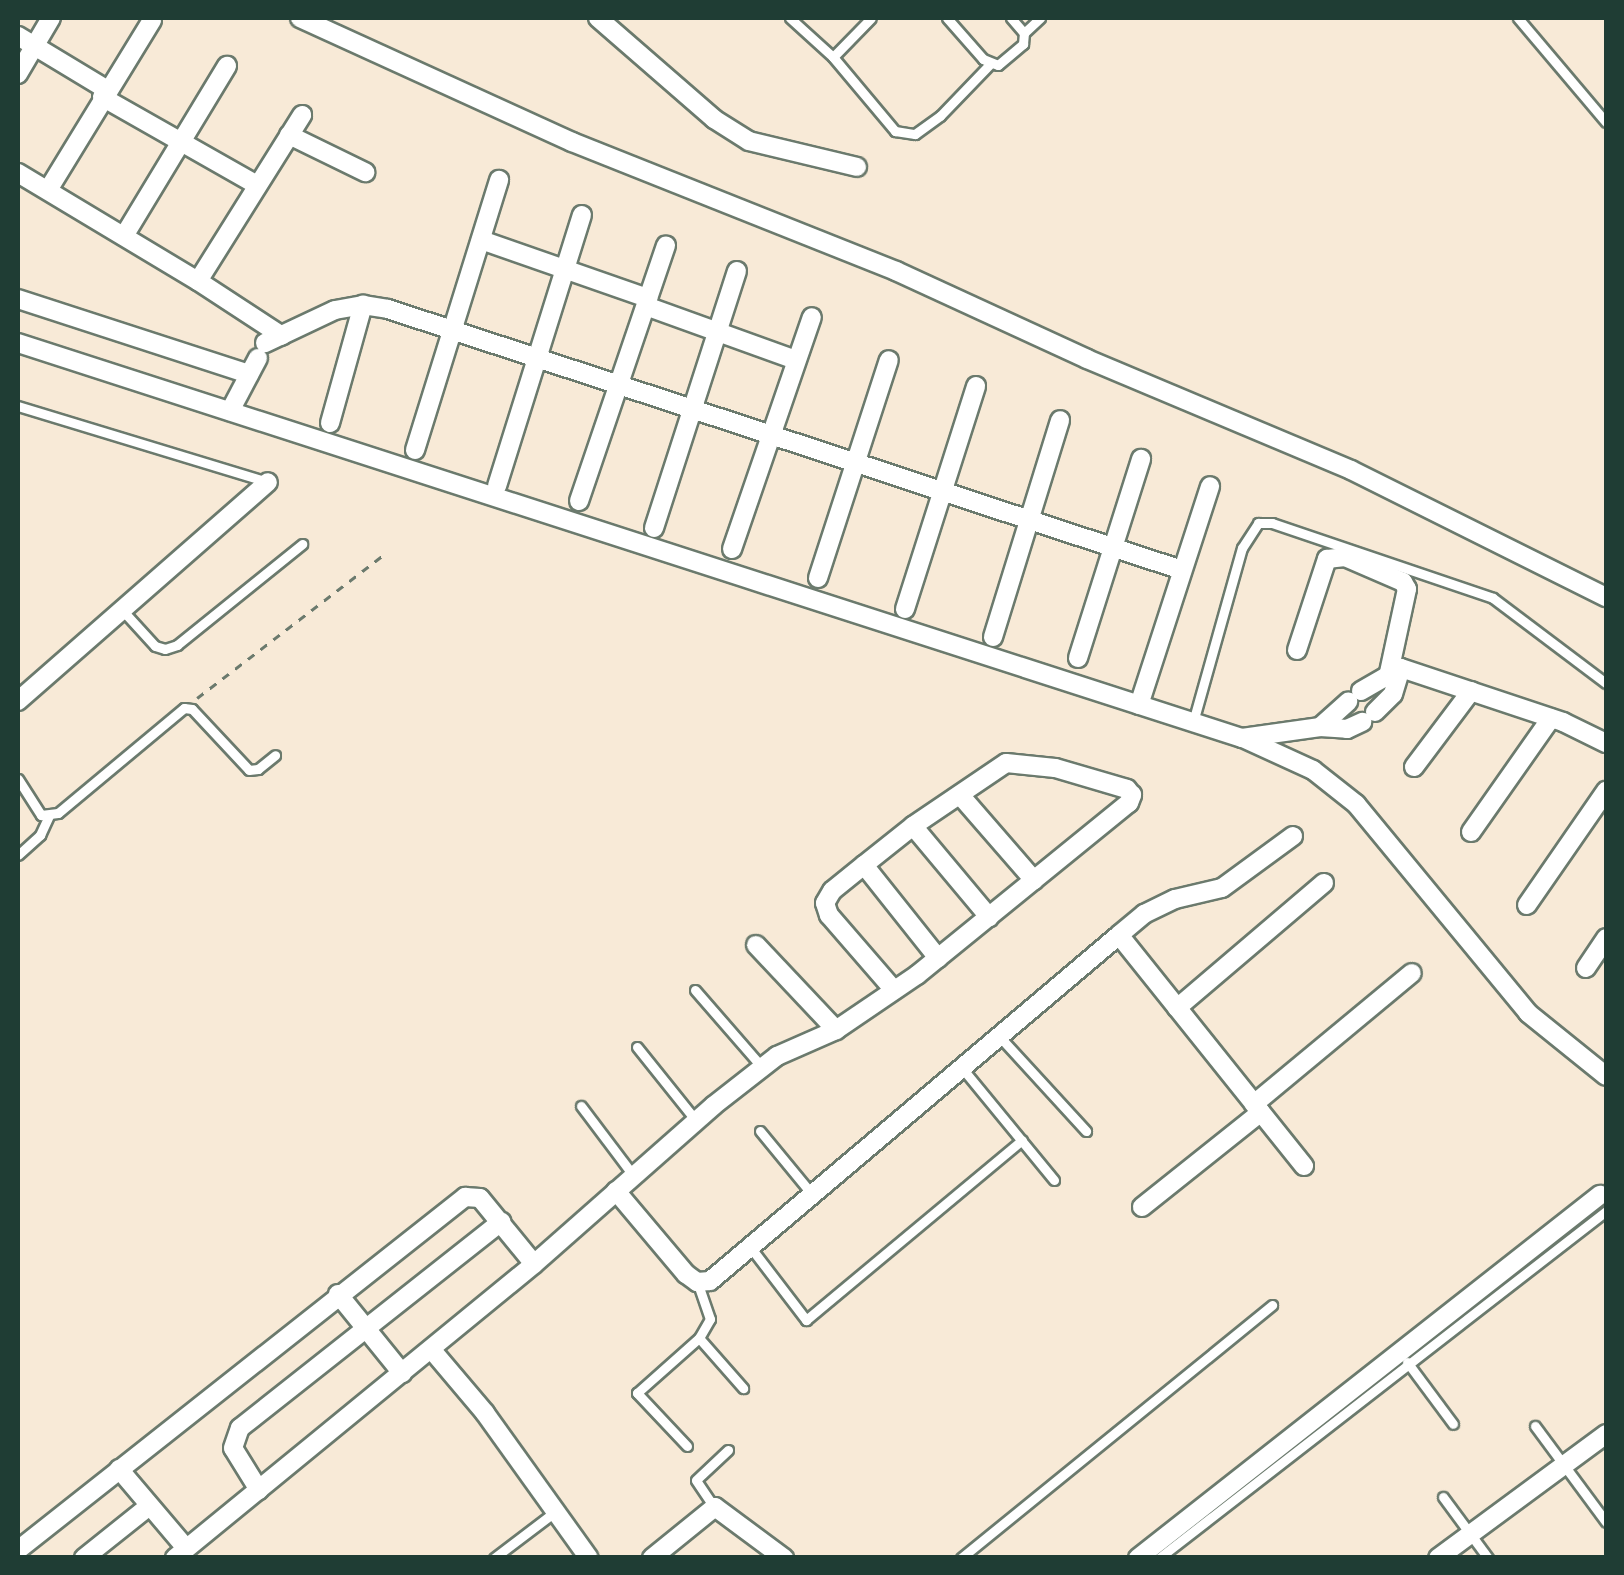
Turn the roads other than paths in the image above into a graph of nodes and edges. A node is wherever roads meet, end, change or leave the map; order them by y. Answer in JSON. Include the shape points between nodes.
{"nodes":[{"id":1,"x":50,"y":18,"type":"edge"},
{"id":2,"x":300,"y":18,"type":"edge"},
{"id":3,"x":342,"y":18,"type":"edge"},
{"id":4,"x":598,"y":18,"type":"edge"},
{"id":5,"x":790,"y":18,"type":"edge"},
{"id":6,"x":871,"y":18,"type":"edge"},
{"id":7,"x":947,"y":18,"type":"edge"},
{"id":8,"x":1011,"y":18,"type":"edge"},
{"id":9,"x":1040,"y":18,"type":"edge"},
{"id":10,"x":1518,"y":18,"type":"edge"},
{"id":11,"x":152,"y":20,"type":"edge"},
{"id":12,"x":1024,"y":33,"type":"junction"},
{"id":13,"x":333,"y":36,"type":"junction"},
{"id":14,"x":26,"y":41,"type":"edge"},
{"id":15,"x":833,"y":57,"type":"junction"},
{"id":16,"x":990,"y":64,"type":"junction"},
{"id":17,"x":228,"y":66,"type":"dead end"},
{"id":18,"x":18,"y":74,"type":"edge"},
{"id":19,"x":104,"y":93,"type":"junction"},
{"id":20,"x":302,"y":115,"type":"dead end"},
{"id":21,"x":1606,"y":122,"type":"edge"},
{"id":22,"x":288,"y":135,"type":"junction"},
{"id":23,"x":180,"y":141,"type":"junction"},
{"id":24,"x":857,"y":168,"type":"dead end"},
{"id":25,"x":365,"y":172,"type":"dead end"},
{"id":26,"x":18,"y":174,"type":"edge"},
{"id":27,"x":499,"y":180,"type":"dead end"},
{"id":28,"x":257,"y":185,"type":"junction"},
{"id":29,"x":48,"y":190,"type":"junction"},
{"id":30,"x":582,"y":215,"type":"dead end"},
{"id":31,"x":124,"y":236,"type":"junction"},
{"id":32,"x":481,"y":240,"type":"junction"},
{"id":33,"x":666,"y":245,"type":"dead end"},
{"id":34,"x":566,"y":268,"type":"junction"},
{"id":35,"x":737,"y":271,"type":"dead end"},
{"id":36,"x":198,"y":280,"type":"junction"},
{"id":37,"x":18,"y":299,"type":"edge"},
{"id":38,"x":647,"y":302,"type":"junction"},
{"id":39,"x":364,"y":305,"type":"junction"},
{"id":40,"x":812,"y":317,"type":"dead end"},
{"id":41,"x":717,"y":331,"type":"junction"},
{"id":42,"x":454,"y":332,"type":"junction"},
{"id":43,"x":18,"y":342,"type":"edge"},
{"id":44,"x":264,"y":353,"type":"junction"},
{"id":45,"x":537,"y":359,"type":"junction"},
{"id":46,"x":796,"y":360,"type":"junction"},
{"id":47,"x":889,"y":360,"type":"dead end"},
{"id":48,"x":976,"y":386,"type":"dead end"},
{"id":49,"x":620,"y":387,"type":"junction"},
{"id":50,"x":18,"y":406,"type":"edge"},
{"id":51,"x":230,"y":411,"type":"junction"},
{"id":52,"x":692,"y":411,"type":"junction"},
{"id":53,"x":1060,"y":420,"type":"dead end"},
{"id":54,"x":330,"y":422,"type":"dead end"},
{"id":55,"x":769,"y":436,"type":"junction"},
{"id":56,"x":415,"y":450,"type":"dead end"},
{"id":57,"x":1141,"y":459,"type":"dead end"},
{"id":58,"x":856,"y":464,"type":"junction"},
{"id":59,"x":268,"y":482,"type":"joint"},
{"id":60,"x":498,"y":486,"type":"dead end"},
{"id":61,"x":1210,"y":486,"type":"dead end"},
{"id":62,"x":942,"y":492,"type":"junction"},
{"id":63,"x":579,"y":501,"type":"dead end"},
{"id":64,"x":1027,"y":519,"type":"junction"},
{"id":65,"x":654,"y":528,"type":"dead end"},
{"id":66,"x":302,"y":544,"type":"dead end"},
{"id":67,"x":1111,"y":546,"type":"junction"},
{"id":68,"x":732,"y":549,"type":"dead end"},
{"id":69,"x":1182,"y":570,"type":"junction"},
{"id":70,"x":818,"y":578,"type":"dead end"},
{"id":71,"x":1606,"y":597,"type":"edge"},
{"id":72,"x":904,"y":609,"type":"dead end"},
{"id":73,"x":124,"y":612,"type":"junction"},
{"id":74,"x":993,"y":636,"type":"dead end"},
{"id":75,"x":1297,"y":650,"type":"dead end"},
{"id":76,"x":1078,"y":658,"type":"dead end"},
{"id":77,"x":1395,"y":670,"type":"junction"},
{"id":78,"x":1606,"y":683,"type":"edge"},
{"id":79,"x":1471,"y":691,"type":"junction"},
{"id":80,"x":18,"y":702,"type":"edge"},
{"id":81,"x":1139,"y":704,"type":"junction"},
{"id":82,"x":1551,"y":718,"type":"junction"},
{"id":83,"x":1193,"y":722,"type":"junction"},
{"id":84,"x":1320,"y":727,"type":"junction"},
{"id":85,"x":1242,"y":738,"type":"junction"},
{"id":86,"x":1606,"y":743,"type":"edge"},
{"id":87,"x":275,"y":755,"type":"dead end"},
{"id":88,"x":1414,"y":767,"type":"dead end"},
{"id":89,"x":18,"y":779,"type":"edge"},
{"id":90,"x":1606,"y":791,"type":"edge"},
{"id":91,"x":960,"y":795,"type":"junction"},
{"id":92,"x":49,"y":816,"type":"junction"},
{"id":93,"x":912,"y":826,"type":"junction"},
{"id":94,"x":1471,"y":832,"type":"dead end"},
{"id":95,"x":1293,"y":836,"type":"dead end"},
{"id":96,"x":18,"y":855,"type":"edge"},
{"id":97,"x":864,"y":865,"type":"junction"},
{"id":98,"x":1034,"y":880,"type":"junction"},
{"id":99,"x":1324,"y":884,"type":"dead end"},
{"id":100,"x":1528,"y":905,"type":"dead end"},
{"id":101,"x":989,"y":917,"type":"junction"},
{"id":102,"x":1119,"y":935,"type":"junction"},
{"id":103,"x":1606,"y":938,"type":"edge"},
{"id":104,"x":756,"y":945,"type":"dead end"},
{"id":105,"x":938,"y":958,"type":"junction"},
{"id":106,"x":1586,"y":968,"type":"dead end"},
{"id":107,"x":1412,"y":973,"type":"dead end"},
{"id":108,"x":695,"y":990,"type":"dead end"},
{"id":109,"x":894,"y":990,"type":"junction"},
{"id":110,"x":1177,"y":1008,"type":"junction"},
{"id":111,"x":836,"y":1030,"type":"junction"},
{"id":112,"x":999,"y":1036,"type":"junction"},
{"id":113,"x":637,"y":1047,"type":"dead end"},
{"id":114,"x":762,"y":1068,"type":"junction"},
{"id":115,"x":962,"y":1068,"type":"junction"},
{"id":116,"x":1606,"y":1076,"type":"edge"},
{"id":117,"x":581,"y":1106,"type":"dead end"},
{"id":118,"x":1257,"y":1108,"type":"junction"},
{"id":119,"x":697,"y":1122,"type":"junction"},
{"id":120,"x":760,"y":1131,"type":"dead end"},
{"id":121,"x":1086,"y":1131,"type":"dead end"},
{"id":122,"x":1022,"y":1140,"type":"junction"},
{"id":123,"x":1304,"y":1166,"type":"dead end"},
{"id":124,"x":633,"y":1175,"type":"junction"},
{"id":125,"x":1054,"y":1180,"type":"dead end"},
{"id":126,"x":616,"y":1191,"type":"junction"},
{"id":127,"x":812,"y":1194,"type":"junction"},
{"id":128,"x":1603,"y":1203,"type":"edge"},
{"id":129,"x":1142,"y":1207,"type":"dead end"},
{"id":130,"x":500,"y":1222,"type":"junction"},
{"id":131,"x":750,"y":1247,"type":"junction"},
{"id":132,"x":534,"y":1264,"type":"junction"},
{"id":133,"x":697,"y":1282,"type":"junction"},
{"id":134,"x":338,"y":1294,"type":"junction"},
{"id":135,"x":1272,"y":1305,"type":"dead end"},
{"id":136,"x":369,"y":1328,"type":"junction"},
{"id":137,"x":699,"y":1338,"type":"junction"},
{"id":138,"x":430,"y":1349,"type":"junction"},
{"id":139,"x":1404,"y":1359,"type":"junction"},
{"id":140,"x":402,"y":1372,"type":"junction"},
{"id":141,"x":742,"y":1388,"type":"dead end"},
{"id":142,"x":1453,"y":1424,"type":"dead end"},
{"id":143,"x":1535,"y":1426,"type":"dead end"},
{"id":144,"x":1606,"y":1434,"type":"edge"},
{"id":145,"x":688,"y":1446,"type":"dead end"},
{"id":146,"x":728,"y":1450,"type":"dead end"},
{"id":147,"x":1564,"y":1465,"type":"junction"},
{"id":148,"x":119,"y":1469,"type":"junction"},
{"id":149,"x":259,"y":1490,"type":"junction"},
{"id":150,"x":1442,"y":1497,"type":"dead end"},
{"id":151,"x":148,"y":1507,"type":"junction"},
{"id":152,"x":715,"y":1507,"type":"junction"},
{"id":153,"x":556,"y":1511,"type":"junction"},
{"id":154,"x":1606,"y":1522,"type":"edge"},
{"id":155,"x":1470,"y":1534,"type":"junction"},
{"id":156,"x":18,"y":1550,"type":"edge"},
{"id":157,"x":181,"y":1553,"type":"edge"},
{"id":158,"x":84,"y":1558,"type":"edge"},
{"id":159,"x":494,"y":1558,"type":"edge"},
{"id":160,"x":589,"y":1558,"type":"edge"},
{"id":161,"x":652,"y":1558,"type":"edge"},
{"id":162,"x":784,"y":1558,"type":"edge"},
{"id":163,"x":961,"y":1558,"type":"edge"},
{"id":164,"x":1138,"y":1558,"type":"edge"},
{"id":165,"x":1160,"y":1558,"type":"edge"},
{"id":166,"x":1438,"y":1558,"type":"edge"},
{"id":167,"x":1488,"y":1558,"type":"edge"}],
"edges":[{"from":1,"to":14,"type":"street"},
{"from":2,"to":13,"type":"street"},
{"from":3,"to":13,"type":"street"},
{"from":4,"to":24,"type":"street","via":[[749,142]]},
{"from":5,"to":15,"type":"lane"},
{"from":6,"to":15,"type":"lane"},
{"from":7,"to":16,"type":"lane"},
{"from":8,"to":12,"type":"lane"},
{"from":9,"to":12,"type":"lane"},
{"from":10,"to":21,"type":"lane"},
{"from":11,"to":19,"type":"street"},
{"from":12,"to":16,"type":"lane","via":[[1009,60]]},
{"from":13,"to":71,"type":"street","via":[[1351,470]]},
{"from":14,"to":18,"type":"street"},
{"from":14,"to":19,"type":"street"},
{"from":15,"to":16,"type":"lane","via":[[895,132],[915,134]]},
{"from":17,"to":23,"type":"street"},
{"from":19,"to":23,"type":"street"},
{"from":19,"to":29,"type":"street"},
{"from":20,"to":22,"type":"street"},
{"from":22,"to":25,"type":"street"},
{"from":22,"to":28,"type":"street"},
{"from":23,"to":28,"type":"street"},
{"from":23,"to":31,"type":"street"},
{"from":26,"to":29,"type":"street"},
{"from":27,"to":32,"type":"street"},
{"from":28,"to":36,"type":"street"},
{"from":29,"to":31,"type":"street"},
{"from":30,"to":34,"type":"street"},
{"from":31,"to":36,"type":"street"},
{"from":32,"to":34,"type":"street"},
{"from":32,"to":42,"type":"street"},
{"from":33,"to":38,"type":"street"},
{"from":34,"to":38,"type":"street"},
{"from":34,"to":45,"type":"street"},
{"from":35,"to":41,"type":"street"},
{"from":36,"to":44,"type":"street"},
{"from":37,"to":44,"type":"street"},
{"from":38,"to":41,"type":"street"},
{"from":38,"to":49,"type":"street"},
{"from":39,"to":42,"type":"street"},
{"from":39,"to":44,"type":"street","via":[[335,310]]},
{"from":39,"to":54,"type":"street"},
{"from":40,"to":46,"type":"street"},
{"from":41,"to":46,"type":"street"},
{"from":41,"to":52,"type":"street"},
{"from":42,"to":45,"type":"street"},
{"from":42,"to":56,"type":"street"},
{"from":43,"to":51,"type":"street"},
{"from":44,"to":51,"type":"street"},
{"from":45,"to":49,"type":"street"},
{"from":45,"to":60,"type":"street"},
{"from":46,"to":55,"type":"street"},
{"from":47,"to":58,"type":"street"},
{"from":48,"to":62,"type":"street"},
{"from":49,"to":52,"type":"street"},
{"from":49,"to":63,"type":"street"},
{"from":50,"to":59,"type":"lane"},
{"from":51,"to":81,"type":"street"},
{"from":52,"to":55,"type":"street"},
{"from":52,"to":65,"type":"street"},
{"from":53,"to":64,"type":"street"},
{"from":55,"to":58,"type":"street"},
{"from":55,"to":68,"type":"street"},
{"from":57,"to":67,"type":"street"},
{"from":58,"to":62,"type":"street"},
{"from":58,"to":70,"type":"street"},
{"from":59,"to":73,"type":"street"},
{"from":61,"to":69,"type":"street"},
{"from":62,"to":64,"type":"street"},
{"from":62,"to":72,"type":"street"},
{"from":64,"to":67,"type":"street"},
{"from":64,"to":74,"type":"street"},
{"from":66,"to":73,"type":"lane","via":[[176,645],[156,646]]},
{"from":67,"to":69,"type":"street"},
{"from":67,"to":76,"type":"street"},
{"from":69,"to":81,"type":"street"},
{"from":73,"to":80,"type":"street"},
{"from":75,"to":77,"type":"street","via":[[1328,559],[1345,557],[1408,589]]},
{"from":77,"to":79,"type":"street"},
{"from":77,"to":84,"type":"street"},
{"from":77,"to":84,"type":"street","via":[[1392,694],[1368,717],[1347,729]]},
{"from":78,"to":83,"type":"lane","via":[[1493,598],[1258,523],[1242,548]]},
{"from":79,"to":82,"type":"street"},
{"from":79,"to":88,"type":"street"},
{"from":81,"to":83,"type":"street"},
{"from":82,"to":86,"type":"street"},
{"from":82,"to":94,"type":"street"},
{"from":83,"to":85,"type":"street"},
{"from":84,"to":85,"type":"street"},
{"from":85,"to":116,"type":"street","via":[[1313,770],[1356,804],[1528,1012]]},
{"from":87,"to":92,"type":"lane","via":[[249,770],[184,708]]},
{"from":89,"to":92,"type":"lane","via":[[33,808]]},
{"from":90,"to":100,"type":"street"},
{"from":91,"to":93,"type":"street"},
{"from":91,"to":98,"type":"street"},
{"from":91,"to":98,"type":"street","via":[[1006,763],[1055,768],[1127,789],[1129,803]]},
{"from":92,"to":96,"type":"lane"},
{"from":93,"to":97,"type":"street"},
{"from":93,"to":101,"type":"street"},
{"from":95,"to":102,"type":"street","via":[[1222,888],[1144,914]]},
{"from":97,"to":105,"type":"street"},
{"from":97,"to":109,"type":"street","via":[[826,903],[829,915]]},
{"from":98,"to":101,"type":"street"},
{"from":99,"to":110,"type":"street"},
{"from":101,"to":105,"type":"street"},
{"from":102,"to":110,"type":"street"},
{"from":102,"to":112,"type":"street"},
{"from":103,"to":106,"type":"street"},
{"from":104,"to":111,"type":"street"},
{"from":105,"to":109,"type":"street"},
{"from":107,"to":118,"type":"street"},
{"from":108,"to":114,"type":"lane"},
{"from":109,"to":111,"type":"street"},
{"from":110,"to":118,"type":"street"},
{"from":111,"to":114,"type":"street"},
{"from":112,"to":115,"type":"street"},
{"from":112,"to":121,"type":"lane"},
{"from":113,"to":119,"type":"lane"},
{"from":114,"to":119,"type":"street"},
{"from":115,"to":122,"type":"lane"},
{"from":115,"to":127,"type":"street"},
{"from":117,"to":124,"type":"lane"},
{"from":118,"to":123,"type":"street"},
{"from":118,"to":129,"type":"street"},
{"from":119,"to":124,"type":"street"},
{"from":120,"to":127,"type":"lane"},
{"from":122,"to":125,"type":"lane"},
{"from":122,"to":131,"type":"lane","via":[[806,1320]]},
{"from":124,"to":126,"type":"street"},
{"from":126,"to":132,"type":"street"},
{"from":126,"to":133,"type":"street"},
{"from":127,"to":131,"type":"street"},
{"from":128,"to":139,"type":"street"},
{"from":130,"to":132,"type":"street"},
{"from":130,"to":134,"type":"street","via":[[480,1198],[465,1197]]},
{"from":130,"to":136,"type":"street"},
{"from":131,"to":133,"type":"street","via":[[710,1281]]},
{"from":132,"to":138,"type":"street"},
{"from":133,"to":137,"type":"lane","via":[[710,1318]]},
{"from":134,"to":136,"type":"street"},
{"from":134,"to":148,"type":"street"},
{"from":135,"to":163,"type":"lane"},
{"from":136,"to":140,"type":"street"},
{"from":136,"to":149,"type":"street","via":[[240,1428],[232,1448]]},
{"from":137,"to":141,"type":"lane"},
{"from":137,"to":145,"type":"lane","via":[[637,1393]]},
{"from":138,"to":140,"type":"street"},
{"from":138,"to":153,"type":"street"},
{"from":139,"to":142,"type":"lane"},
{"from":139,"to":164,"type":"street"},
{"from":139,"to":165,"type":"lane"},
{"from":140,"to":149,"type":"street"},
{"from":143,"to":147,"type":"lane"},
{"from":144,"to":147,"type":"street"},
{"from":146,"to":152,"type":"lane","via":[[696,1480]]},
{"from":147,"to":154,"type":"lane"},
{"from":147,"to":155,"type":"street"},
{"from":148,"to":151,"type":"street"},
{"from":148,"to":156,"type":"street"},
{"from":149,"to":157,"type":"street"},
{"from":150,"to":155,"type":"lane"},
{"from":151,"to":157,"type":"street"},
{"from":151,"to":158,"type":"street"},
{"from":152,"to":161,"type":"street"},
{"from":152,"to":162,"type":"street"},
{"from":153,"to":159,"type":"lane"},
{"from":153,"to":160,"type":"street"},
{"from":155,"to":166,"type":"street"},
{"from":155,"to":167,"type":"lane"}]}
